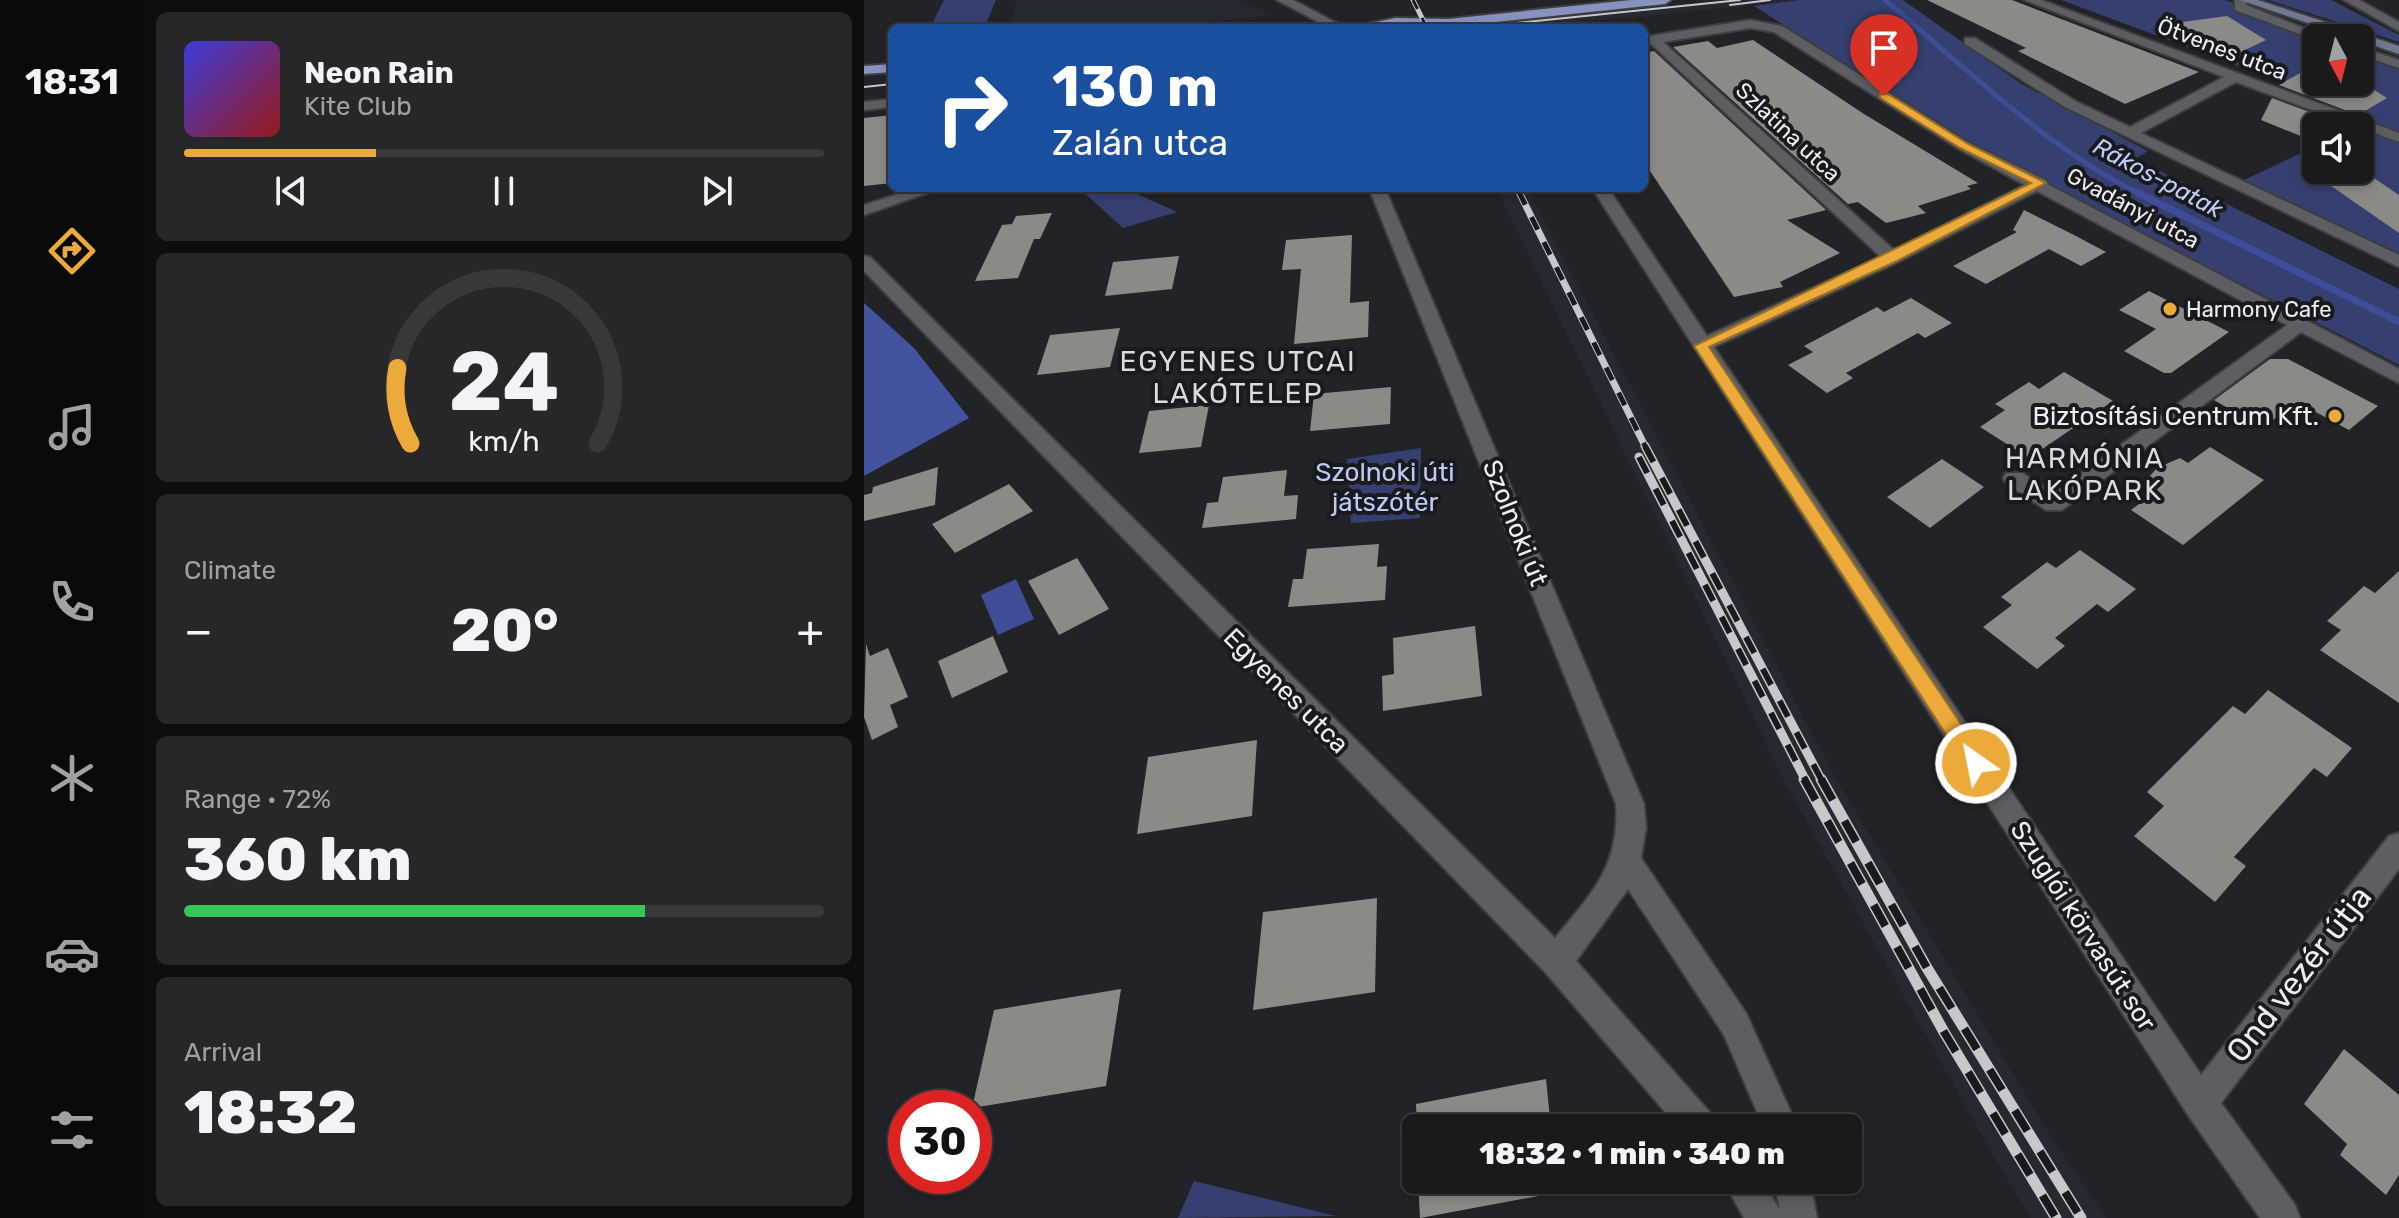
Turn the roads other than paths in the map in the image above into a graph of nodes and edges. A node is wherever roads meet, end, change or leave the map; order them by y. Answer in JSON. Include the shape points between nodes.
{"nodes":[{"id":1,"x":1283,"y":0,"type":"edge"},
{"id":2,"x":1573,"y":0,"type":"edge"},
{"id":3,"x":1665,"y":0,"type":"edge"},
{"id":4,"x":2030,"y":0,"type":"edge"},
{"id":5,"x":2243,"y":0,"type":"edge"},
{"id":6,"x":2350,"y":0,"type":"edge"},
{"id":7,"x":1332,"y":24,"type":"edge"},
{"id":8,"x":1389,"y":24,"type":"edge"},
{"id":9,"x":1401,"y":24,"type":"edge"},
{"id":10,"x":2399,"y":27,"type":"edge"},
{"id":11,"x":2302,"y":30,"type":"edge"},
{"id":12,"x":1649,"y":40,"type":"edge"},
{"id":13,"x":1970,"y":41,"type":"dead end"},
{"id":14,"x":2399,"y":50,"type":"edge"},
{"id":15,"x":2374,"y":56,"type":"edge"},
{"id":16,"x":2399,"y":64,"type":"edge"},
{"id":17,"x":888,"y":68,"type":"edge"},
{"id":18,"x":864,"y":70,"type":"edge"},
{"id":19,"x":2234,"y":77,"type":"junction"},
{"id":20,"x":888,"y":103,"type":"edge"},
{"id":21,"x":864,"y":106,"type":"edge"},
{"id":22,"x":2130,"y":133,"type":"junction"},
{"id":23,"x":2399,"y":138,"type":"edge"},
{"id":24,"x":2040,"y":183,"type":"junction"},
{"id":25,"x":920,"y":192,"type":"edge"},
{"id":26,"x":1379,"y":192,"type":"edge"},
{"id":27,"x":1603,"y":192,"type":"edge"},
{"id":28,"x":864,"y":210,"type":"edge"},
{"id":29,"x":1892,"y":258,"type":"junction"},
{"id":30,"x":864,"y":261,"type":"edge"},
{"id":31,"x":2399,"y":262,"type":"edge"},
{"id":32,"x":2300,"y":324,"type":"junction"},
{"id":33,"x":1701,"y":346,"type":"junction"},
{"id":34,"x":2399,"y":377,"type":"edge"},
{"id":35,"x":2014,"y":478,"type":"dead end"},
{"id":36,"x":2399,"y":846,"type":"edge"},
{"id":37,"x":1626,"y":861,"type":"junction"},
{"id":38,"x":1556,"y":961,"type":"junction"},
{"id":39,"x":2200,"y":1103,"type":"junction"},
{"id":40,"x":1689,"y":1114,"type":"edge"},
{"id":41,"x":1775,"y":1114,"type":"edge"},
{"id":42,"x":1750,"y":1194,"type":"edge"},
{"id":43,"x":1795,"y":1194,"type":"edge"},
{"id":44,"x":1765,"y":1218,"type":"edge"},
{"id":45,"x":1799,"y":1218,"type":"edge"},
{"id":46,"x":2282,"y":1218,"type":"edge"}],
"edges":[{"from":1,"to":7,"type":"street"},
{"from":2,"to":8,"type":"main road"},
{"from":3,"to":9,"type":"main road"},
{"from":4,"to":19,"type":"street","name":"Ötvenes utca"},
{"from":5,"to":11,"type":"street","via":[[2239,7]]},
{"from":5,"to":14,"type":"street"},
{"from":6,"to":10,"type":"street"},
{"from":12,"to":24,"type":"street","name":"Gvadányi utca","via":[[1750,24],[1778,29],[1964,146]]},
{"from":12,"to":29,"type":"street","name":"Szlatina utca"},
{"from":13,"to":22,"type":"street","via":[[2031,82]]},
{"from":15,"to":16,"type":"street"},
{"from":17,"to":18,"type":"main road"},
{"from":19,"to":22,"type":"street"},
{"from":19,"to":23,"type":"street","name":"Ötvenes utca"},
{"from":20,"to":21,"type":"street"},
{"from":22,"to":31,"type":"street"},
{"from":24,"to":29,"type":"street"},
{"from":24,"to":32,"type":"street","name":"Gvadányi utca"},
{"from":25,"to":28,"type":"street"},
{"from":26,"to":37,"type":"street","name":"Szolnoki út","via":[[1630,804],[1634,829]]},
{"from":27,"to":33,"type":"street","name":"Szuglói körvasút sor"},
{"from":29,"to":33,"type":"street"},
{"from":30,"to":38,"type":"street","name":"Egyenes utca"},
{"from":32,"to":34,"type":"street","name":"Gvadányi utca"},
{"from":32,"to":35,"type":"street","via":[[2054,504]]},
{"from":33,"to":39,"type":"street","name":"Szuglói körvasút sor"},
{"from":36,"to":39,"type":"street","name":"Ond vezér útja"},
{"from":37,"to":38,"type":"street","name":"Szolnoki út","via":[[1613,890]]},
{"from":37,"to":41,"type":"street","via":[[1735,1024]]},
{"from":38,"to":40,"type":"street","name":"Egyenes utca"},
{"from":39,"to":46,"type":"street","name":"Szuglói körvasút sor"},
{"from":42,"to":44,"type":"street"},
{"from":43,"to":45,"type":"street"}]}
